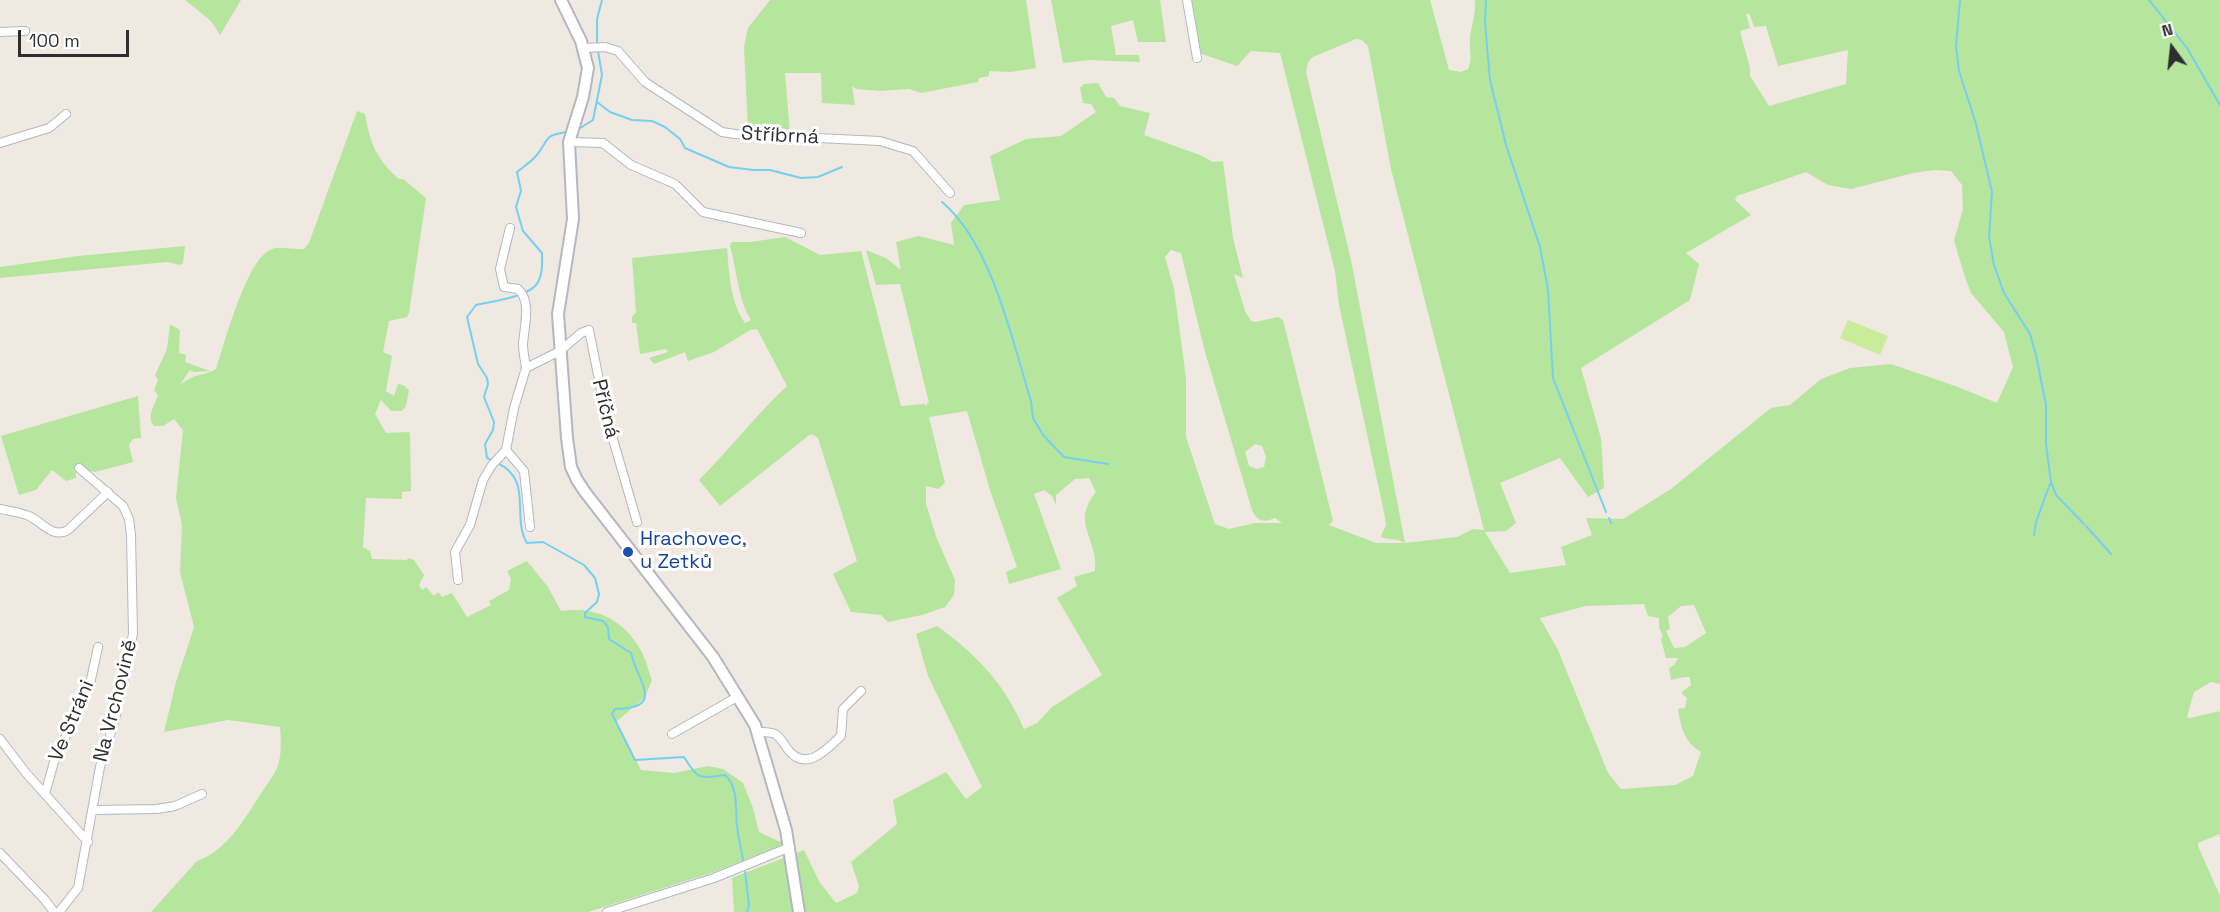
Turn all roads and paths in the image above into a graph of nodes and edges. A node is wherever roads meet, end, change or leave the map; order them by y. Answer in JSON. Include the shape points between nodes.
{"nodes":[{"id":1,"x":561,"y":0,"type":"edge"},
{"id":2,"x":1187,"y":0,"type":"edge"},
{"id":3,"x":0,"y":32,"type":"edge"},
{"id":4,"x":25,"y":32,"type":"dead end"},
{"id":5,"x":588,"y":48,"type":"junction"},
{"id":6,"x":1197,"y":58,"type":"dead end"},
{"id":7,"x":66,"y":114,"type":"dead end"},
{"id":8,"x":571,"y":135,"type":"junction"},
{"id":9,"x":0,"y":143,"type":"edge"},
{"id":10,"x":950,"y":193,"type":"dead end"},
{"id":11,"x":510,"y":228,"type":"dead end"},
{"id":12,"x":801,"y":233,"type":"dead end"},
{"id":13,"x":560,"y":351,"type":"junction"},
{"id":14,"x":526,"y":368,"type":"junction"},
{"id":15,"x":506,"y":450,"type":"junction"},
{"id":16,"x":79,"y":468,"type":"dead end"},
{"id":17,"x":108,"y":492,"type":"junction"},
{"id":18,"x":0,"y":509,"type":"edge"},
{"id":19,"x":637,"y":522,"type":"dead end"},
{"id":20,"x":530,"y":527,"type":"dead end"},
{"id":21,"x":458,"y":580,"type":"dead end"},
{"id":22,"x":99,"y":648,"type":"dead end"},
{"id":23,"x":861,"y":691,"type":"dead end"},
{"id":24,"x":737,"y":697,"type":"junction"},
{"id":25,"x":757,"y":732,"type":"junction"},
{"id":26,"x":672,"y":734,"type":"dead end"},
{"id":27,"x":0,"y":739,"type":"edge"},
{"id":28,"x":45,"y":794,"type":"junction"},
{"id":29,"x":202,"y":794,"type":"dead end"},
{"id":30,"x":93,"y":810,"type":"junction"},
{"id":31,"x":88,"y":842,"type":"junction"},
{"id":32,"x":790,"y":847,"type":"junction"},
{"id":33,"x":0,"y":853,"type":"edge"},
{"id":34,"x":54,"y":912,"type":"edge"},
{"id":35,"x":59,"y":912,"type":"edge"},
{"id":36,"x":607,"y":912,"type":"edge"},
{"id":37,"x":799,"y":912,"type":"edge"}],
"edges":[{"from":1,"to":5,"type":"street"},
{"from":2,"to":6,"type":"street"},
{"from":3,"to":4,"type":"street"},
{"from":5,"to":8,"type":"street","via":[[583,97]]},
{"from":5,"to":10,"type":"street","name":"Stříbrná","via":[[618,51],[645,82],[722,132],[880,141],[913,151]]},
{"from":7,"to":9,"type":"street","via":[[49,128]]},
{"from":8,"to":12,"type":"street","via":[[603,143],[631,165],[675,184],[703,212]]},
{"from":8,"to":13,"type":"street","via":[[573,219],[558,315]]},
{"from":11,"to":14,"type":"street","via":[[501,276],[504,287],[522,294],[526,309]]},
{"from":13,"to":14,"type":"street"},
{"from":13,"to":19,"type":"street","name":"Příčná","via":[[589,330],[606,415]]},
{"from":13,"to":24,"type":"street","via":[[567,438],[577,480],[713,657]]},
{"from":14,"to":15,"type":"street"},
{"from":15,"to":20,"type":"street","via":[[524,471]]},
{"from":15,"to":21,"type":"street","via":[[483,480],[470,525],[455,552]]},
{"from":16,"to":17,"type":"street","name":"Na Vrchovině"},
{"from":17,"to":18,"type":"street","via":[[62,533],[54,533],[26,515]]},
{"from":17,"to":30,"type":"street","name":"Na Vrchovině","via":[[123,506],[129,519],[133,634]]},
{"from":22,"to":28,"type":"street","name":"Ve Stráni","via":[[90,684],[54,762]]},
{"from":23,"to":25,"type":"street","via":[[843,709],[841,736],[809,761],[799,760],[778,735]]},
{"from":24,"to":25,"type":"street"},
{"from":24,"to":26,"type":"street"},
{"from":25,"to":32,"type":"street"},
{"from":27,"to":28,"type":"street","name":"Ve Stráni"},
{"from":28,"to":31,"type":"street","name":"Ve Stráni"},
{"from":29,"to":30,"type":"street","via":[[157,809]]},
{"from":30,"to":31,"type":"street","name":"Na Vrchovině"},
{"from":31,"to":35,"type":"street","name":"Na Vrchovině","via":[[78,888]]},
{"from":32,"to":36,"type":"street","via":[[714,878]]},
{"from":32,"to":37,"type":"street"},
{"from":33,"to":34,"type":"street"}]}
